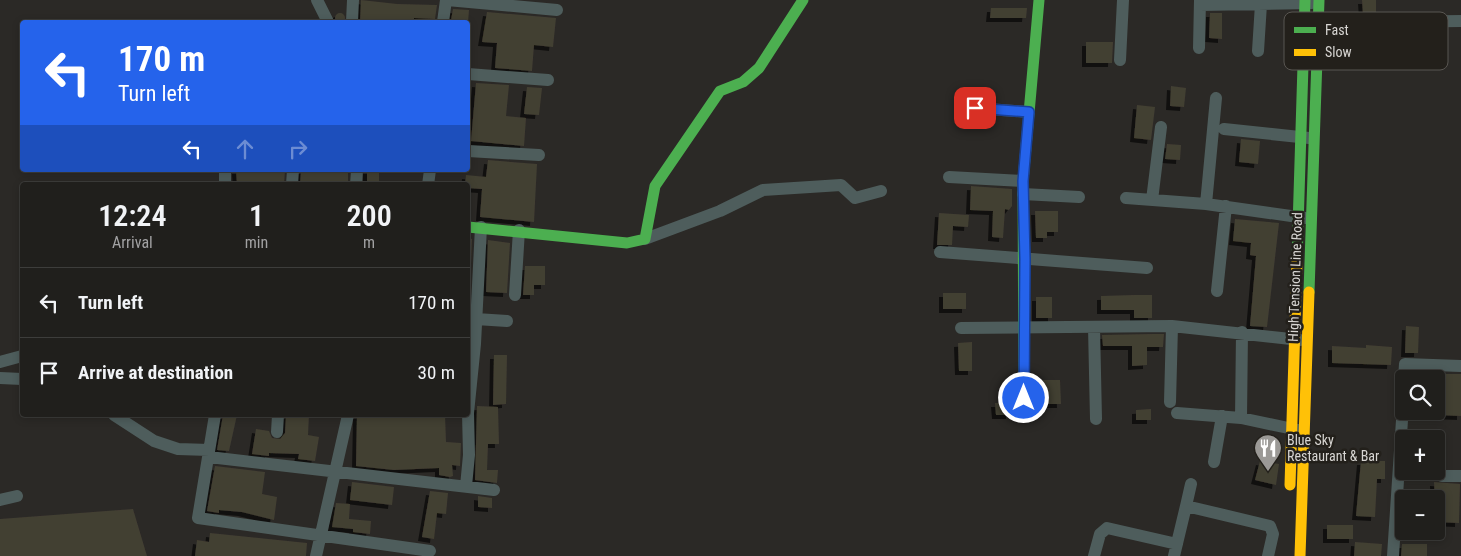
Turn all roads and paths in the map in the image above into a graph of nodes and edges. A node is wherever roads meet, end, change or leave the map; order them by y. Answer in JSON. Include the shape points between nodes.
{"nodes":[{"id":1,"x":317,"y":0,"type":"edge"},
{"id":2,"x":353,"y":0,"type":"edge"},
{"id":3,"x":446,"y":0,"type":"edge"},
{"id":4,"x":803,"y":0,"type":"edge"},
{"id":5,"x":1039,"y":0,"type":"edge"},
{"id":6,"x":1123,"y":0,"type":"edge"},
{"id":7,"x":1200,"y":2,"type":"edge"},
{"id":8,"x":1305,"y":2,"type":"edge"},
{"id":9,"x":1319,"y":2,"type":"edge"},
{"id":10,"x":1261,"y":4,"type":"junction"},
{"id":11,"x":557,"y":10,"type":"dead end"},
{"id":12,"x":327,"y":20,"type":"edge"},
{"id":13,"x":352,"y":20,"type":"edge"},
{"id":14,"x":443,"y":20,"type":"edge"},
{"id":15,"x":1448,"y":21,"type":"edge"},
{"id":16,"x":1461,"y":21,"type":"edge"},
{"id":17,"x":1199,"y":48,"type":"dead end"},
{"id":18,"x":1258,"y":51,"type":"dead end"},
{"id":19,"x":1120,"y":60,"type":"dead end"},
{"id":20,"x":1303,"y":70,"type":"edge"},
{"id":21,"x":1317,"y":70,"type":"edge"},
{"id":22,"x":470,"y":74,"type":"edge"},
{"id":23,"x":548,"y":80,"type":"dead end"},
{"id":24,"x":1216,"y":98,"type":"dead end"},
{"id":25,"x":975,"y":108,"type":"dead end"},
{"id":26,"x":1029,"y":112,"type":"junction"},
{"id":27,"x":1161,"y":127,"type":"dead end"},
{"id":28,"x":1224,"y":129,"type":"dead end"},
{"id":29,"x":1301,"y":138,"type":"junction"},
{"id":30,"x":1315,"y":139,"type":"junction"},
{"id":31,"x":470,"y":151,"type":"edge"},
{"id":32,"x":540,"y":155,"type":"dead end"},
{"id":33,"x":949,"y":177,"type":"dead end"},
{"id":34,"x":1023,"y":187,"type":"junction"},
{"id":35,"x":881,"y":191,"type":"dead end"},
{"id":36,"x":1079,"y":197,"type":"dead end"},
{"id":37,"x":1126,"y":198,"type":"dead end"},
{"id":38,"x":1152,"y":200,"type":"junction"},
{"id":39,"x":1206,"y":204,"type":"junction"},
{"id":40,"x":1226,"y":206,"type":"junction"},
{"id":41,"x":1298,"y":217,"type":"junction"},
{"id":42,"x":1312,"y":219,"type":"junction"},
{"id":43,"x":470,"y":227,"type":"edge"},
{"id":44,"x":481,"y":227,"type":"junction"},
{"id":45,"x":519,"y":230,"type":"junction"},
{"id":46,"x":645,"y":239,"type":"junction"},
{"id":47,"x":940,"y":252,"type":"dead end"},
{"id":48,"x":1025,"y":259,"type":"junction"},
{"id":49,"x":1147,"y":268,"type":"dead end"},
{"id":50,"x":473,"y":283,"type":"edge"},
{"id":51,"x":1217,"y":291,"type":"dead end"},
{"id":52,"x":515,"y":295,"type":"dead end"},
{"id":53,"x":476,"y":319,"type":"junction"},
{"id":54,"x":507,"y":321,"type":"dead end"},
{"id":55,"x":1172,"y":326,"type":"junction"},
{"id":56,"x":1024,"y":327,"type":"junction"},
{"id":57,"x":1094,"y":327,"type":"junction"},
{"id":58,"x":961,"y":328,"type":"dead end"},
{"id":59,"x":1242,"y":332,"type":"junction"},
{"id":60,"x":1294,"y":340,"type":"junction"},
{"id":61,"x":1308,"y":341,"type":"junction"},
{"id":62,"x":471,"y":344,"type":"edge"},
{"id":63,"x":20,"y":357,"type":"edge"},
{"id":64,"x":0,"y":362,"type":"edge"},
{"id":65,"x":1461,"y":366,"type":"edge"},
{"id":66,"x":470,"y":367,"type":"edge"},
{"id":67,"x":1405,"y":370,"type":"edge"},
{"id":68,"x":0,"y":378,"type":"edge"},
{"id":69,"x":20,"y":379,"type":"edge"},
{"id":70,"x":1024,"y":398,"type":"dead end"},
{"id":71,"x":1222,"y":416,"type":"junction"},
{"id":72,"x":117,"y":417,"type":"edge"},
{"id":73,"x":215,"y":417,"type":"edge"},
{"id":74,"x":278,"y":417,"type":"edge"},
{"id":75,"x":347,"y":417,"type":"edge"},
{"id":76,"x":468,"y":417,"type":"edge"},
{"id":77,"x":1241,"y":418,"type":"junction"},
{"id":78,"x":1096,"y":419,"type":"dead end"},
{"id":79,"x":1402,"y":420,"type":"edge"},
{"id":80,"x":1292,"y":429,"type":"junction"},
{"id":81,"x":1305,"y":431,"type":"junction"},
{"id":82,"x":277,"y":432,"type":"dead end"},
{"id":83,"x":209,"y":453,"type":"junction"},
{"id":84,"x":1214,"y":462,"type":"dead end"},
{"id":85,"x":334,"y":470,"type":"junction"},
{"id":86,"x":1445,"y":476,"type":"edge"},
{"id":87,"x":1461,"y":476,"type":"edge"},
{"id":88,"x":1191,"y":484,"type":"dead end"},
{"id":89,"x":466,"y":486,"type":"junction"},
{"id":90,"x":494,"y":490,"type":"dead end"},
{"id":91,"x":17,"y":496,"type":"dead end"},
{"id":92,"x":1290,"y":497,"type":"dead end"},
{"id":93,"x":0,"y":500,"type":"edge"},
{"id":94,"x":1186,"y":506,"type":"junction"},
{"id":95,"x":319,"y":537,"type":"junction"},
{"id":96,"x":1176,"y":550,"type":"edge"},
{"id":97,"x":430,"y":551,"type":"dead end"},
{"id":98,"x":316,"y":556,"type":"edge"},
{"id":99,"x":1094,"y":556,"type":"edge"},
{"id":100,"x":1268,"y":556,"type":"edge"},
{"id":101,"x":1300,"y":556,"type":"edge"},
{"id":102,"x":1393,"y":556,"type":"edge"}],
"edges":[{"from":1,"to":12,"type":"street"},
{"from":2,"to":13,"type":"street"},
{"from":3,"to":11,"type":"street"},
{"from":3,"to":14,"type":"street"},
{"from":4,"to":46,"type":"main road","via":[[759,68],[743,82],[720,91],[654,186]]},
{"from":5,"to":26,"type":"main road"},
{"from":6,"to":19,"type":"street"},
{"from":7,"to":10,"type":"street"},
{"from":7,"to":17,"type":"street"},
{"from":8,"to":9,"type":"street"},
{"from":8,"to":10,"type":"street"},
{"from":10,"to":18,"type":"street"},
{"from":15,"to":16,"type":"street"},
{"from":20,"to":29,"type":"main road"},
{"from":21,"to":30,"type":"main road","name":"High Tension Line Road"},
{"from":22,"to":23,"type":"street"},
{"from":24,"to":39,"type":"street"},
{"from":25,"to":26,"type":"street"},
{"from":26,"to":34,"type":"main road"},
{"from":27,"to":38,"type":"street"},
{"from":28,"to":29,"type":"street"},
{"from":29,"to":30,"type":"street"},
{"from":29,"to":41,"type":"main road"},
{"from":30,"to":42,"type":"main road","name":"High Tension Line Road"},
{"from":31,"to":32,"type":"street"},
{"from":33,"to":34,"type":"street"},
{"from":34,"to":36,"type":"street"},
{"from":34,"to":48,"type":"main road"},
{"from":35,"to":46,"type":"street","via":[[855,198],[841,185],[763,190],[720,211]]},
{"from":37,"to":38,"type":"street"},
{"from":38,"to":39,"type":"street"},
{"from":39,"to":40,"type":"street"},
{"from":40,"to":41,"type":"street"},
{"from":40,"to":51,"type":"street"},
{"from":41,"to":42,"type":"street"},
{"from":41,"to":60,"type":"main road"},
{"from":42,"to":61,"type":"main road","name":"High Tension Line Road"},
{"from":43,"to":44,"type":"main road"},
{"from":44,"to":45,"type":"main road"},
{"from":44,"to":50,"type":"street"},
{"from":45,"to":46,"type":"main road","via":[[627,243]]},
{"from":45,"to":52,"type":"street"},
{"from":47,"to":48,"type":"street"},
{"from":48,"to":49,"type":"street"},
{"from":48,"to":56,"type":"main road"},
{"from":50,"to":53,"type":"street"},
{"from":53,"to":54,"type":"street"},
{"from":53,"to":62,"type":"street"},
{"from":55,"to":57,"type":"street"},
{"from":55,"to":59,"type":"street"},
{"from":55,"to":71,"type":"street","via":[[1174,408]]},
{"from":56,"to":57,"type":"street"},
{"from":56,"to":58,"type":"street"},
{"from":56,"to":70,"type":"main road"},
{"from":57,"to":78,"type":"street"},
{"from":59,"to":60,"type":"street"},
{"from":59,"to":77,"type":"street"},
{"from":60,"to":61,"type":"street"},
{"from":60,"to":80,"type":"main road"},
{"from":61,"to":81,"type":"main road","name":"High Tension Line Road"},
{"from":62,"to":66,"type":"street"},
{"from":63,"to":64,"type":"street"},
{"from":65,"to":67,"type":"street","via":[[1405,364]]},
{"from":68,"to":69,"type":"street"},
{"from":71,"to":77,"type":"street"},
{"from":71,"to":84,"type":"street"},
{"from":72,"to":83,"type":"street","via":[[154,441],[178,449]]},
{"from":73,"to":83,"type":"street"},
{"from":74,"to":82,"type":"street"},
{"from":75,"to":85,"type":"street"},
{"from":76,"to":89,"type":"street"},
{"from":77,"to":80,"type":"street"},
{"from":79,"to":102,"type":"street"},
{"from":80,"to":81,"type":"street"},
{"from":80,"to":92,"type":"main road"},
{"from":81,"to":101,"type":"main road","name":"High Tension Line Road"},
{"from":83,"to":85,"type":"street"},
{"from":83,"to":95,"type":"street","via":[[198,518]]},
{"from":85,"to":89,"type":"street"},
{"from":85,"to":95,"type":"street"},
{"from":86,"to":87,"type":"street"},
{"from":88,"to":94,"type":"street"},
{"from":89,"to":90,"type":"street"},
{"from":91,"to":93,"type":"street"},
{"from":94,"to":96,"type":"street"},
{"from":94,"to":100,"type":"street","via":[[1270,526],[1273,534]]},
{"from":95,"to":97,"type":"street"},
{"from":95,"to":98,"type":"street"},
{"from":96,"to":99,"type":"street","via":[[1107,528],[1100,534]]}]}
